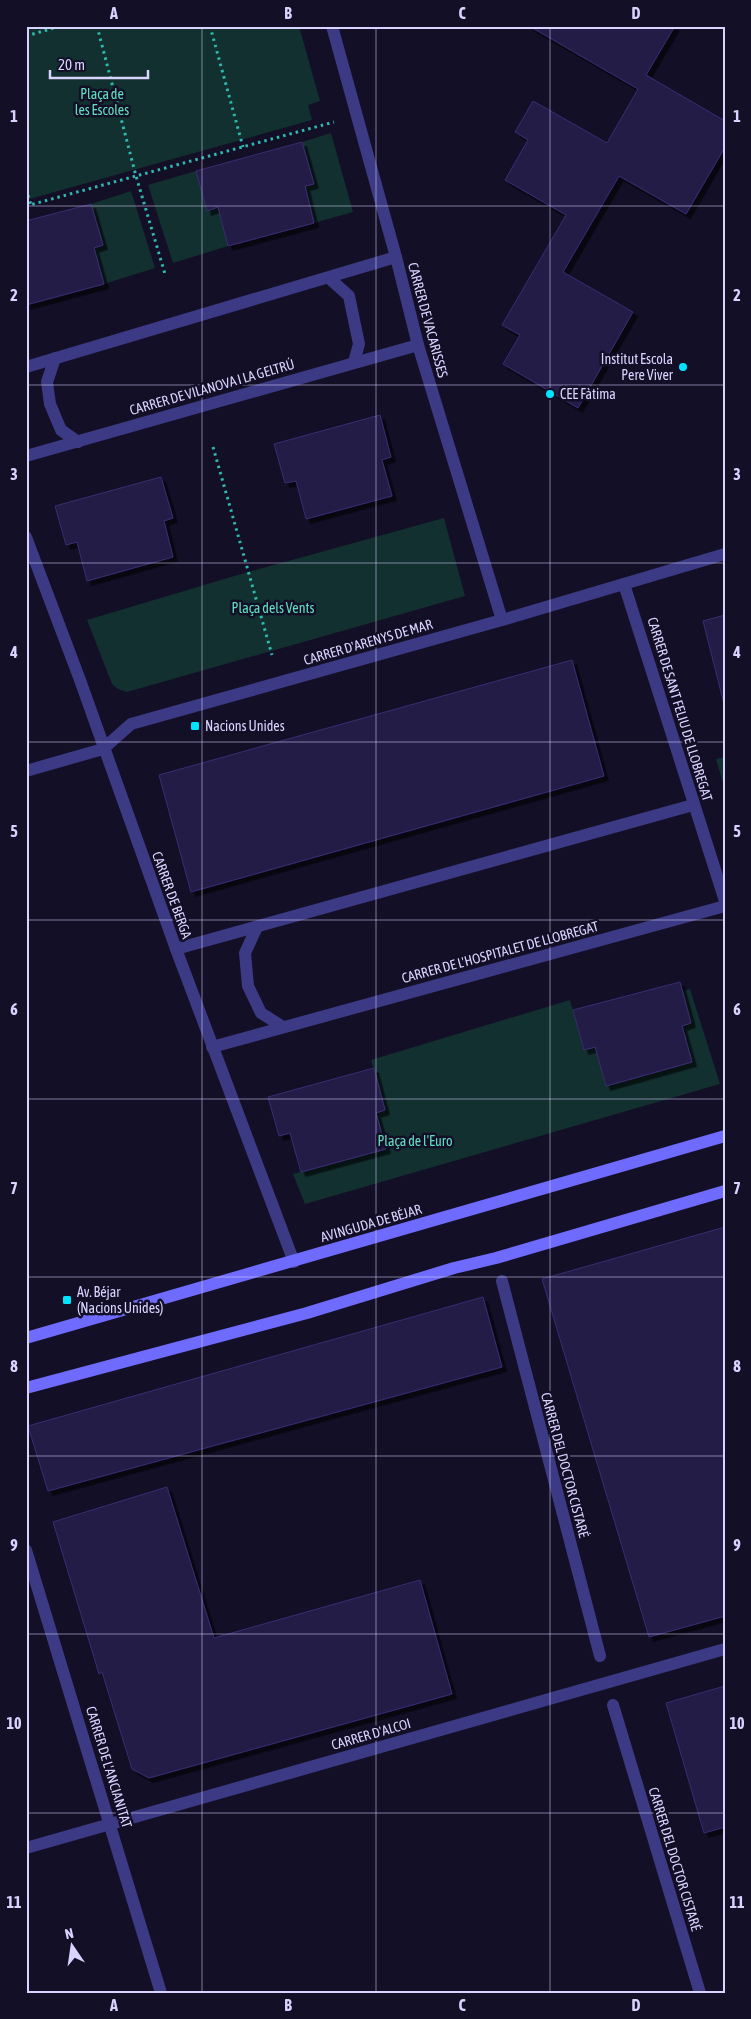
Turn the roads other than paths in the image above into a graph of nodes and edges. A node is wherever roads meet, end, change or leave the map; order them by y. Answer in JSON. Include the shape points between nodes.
{"nodes":[{"id":1,"x":332,"y":26,"type":"edge"},
{"id":2,"x":396,"y":257,"type":"junction"},
{"id":3,"x":329,"y":278,"type":"junction"},
{"id":4,"x":418,"y":345,"type":"junction"},
{"id":5,"x":54,"y":358,"type":"junction"},
{"id":6,"x":354,"y":362,"type":"junction"},
{"id":7,"x":26,"y":367,"type":"edge"},
{"id":8,"x":78,"y":442,"type":"junction"},
{"id":9,"x":26,"y":456,"type":"edge"},
{"id":10,"x":26,"y":537,"type":"edge"},
{"id":11,"x":725,"y":554,"type":"edge"},
{"id":12,"x":624,"y":584,"type":"junction"},
{"id":13,"x":502,"y":620,"type":"junction"},
{"id":14,"x":103,"y":749,"type":"junction"},
{"id":15,"x":26,"y":771,"type":"edge"},
{"id":16,"x":694,"y":805,"type":"junction"},
{"id":17,"x":725,"y":900,"type":"edge"},
{"id":18,"x":725,"y":906,"type":"edge"},
{"id":19,"x":257,"y":927,"type":"junction"},
{"id":20,"x":176,"y":949,"type":"junction"},
{"id":21,"x":283,"y":1027,"type":"junction"},
{"id":22,"x":212,"y":1047,"type":"junction"},
{"id":23,"x":725,"y":1136,"type":"edge"},
{"id":24,"x":725,"y":1191,"type":"edge"},
{"id":25,"x":294,"y":1262,"type":"junction"},
{"id":26,"x":502,"y":1281,"type":"dead end"},
{"id":27,"x":26,"y":1338,"type":"edge"},
{"id":28,"x":26,"y":1388,"type":"edge"},
{"id":29,"x":26,"y":1550,"type":"edge"},
{"id":30,"x":725,"y":1649,"type":"edge"},
{"id":31,"x":600,"y":1656,"type":"dead end"},
{"id":32,"x":613,"y":1705,"type":"dead end"},
{"id":33,"x":110,"y":1823,"type":"junction"},
{"id":34,"x":26,"y":1848,"type":"edge"},
{"id":35,"x":162,"y":1993,"type":"edge"},
{"id":36,"x":700,"y":1993,"type":"edge"}],
"edges":[{"from":1,"to":2,"type":"street","name":"CARRER DE VACARISSES"},
{"from":2,"to":3,"type":"street"},
{"from":2,"to":4,"type":"street","name":"CARRER DE VACARISSES"},
{"from":3,"to":5,"type":"street"},
{"from":3,"to":6,"type":"street","via":[[350,296],[359,344]]},
{"from":4,"to":6,"type":"street","name":"CARRER DE VILANOVA I LA GELTRÚ"},
{"from":4,"to":13,"type":"street","name":"CARRER DE VACARISSES"},
{"from":5,"to":7,"type":"street"},
{"from":5,"to":8,"type":"street","via":[[47,382],[50,404],[61,430]]},
{"from":6,"to":8,"type":"street","name":"CARRER DE VILANOVA I LA GELTRÚ"},
{"from":8,"to":9,"type":"street","name":"CARRER DE VILANOVA I LA GELTRÚ"},
{"from":10,"to":14,"type":"street","name":"CARRER DE BERGA"},
{"from":11,"to":12,"type":"street","name":"CARRER D'ARENYS DE MAR"},
{"from":12,"to":13,"type":"street","name":"CARRER D'ARENYS DE MAR"},
{"from":12,"to":16,"type":"street","name":"CARRER DE SANT FELIU DE LLOBREGAT"},
{"from":13,"to":14,"type":"street","name":"CARRER D'ARENYS DE MAR","via":[[131,724]]},
{"from":14,"to":15,"type":"street","name":"CARRER D'ARENYS DE MAR"},
{"from":14,"to":20,"type":"street","name":"CARRER DE BERGA"},
{"from":16,"to":17,"type":"street","name":"CARRER DE SANT FELIU DE LLOBREGAT"},
{"from":16,"to":19,"type":"street"},
{"from":18,"to":21,"type":"street","name":"CARRER DE L'HOSPITALET DE LLOBREGAT"},
{"from":19,"to":20,"type":"street"},
{"from":19,"to":21,"type":"street","via":[[245,953],[248,986],[261,1013]]},
{"from":20,"to":22,"type":"street","name":"CARRER DE BERGA"},
{"from":21,"to":22,"type":"street","name":"CARRER DE L'HOSPITALET DE LLOBREGAT"},
{"from":22,"to":25,"type":"street","name":"CARRER DE BERGA"},
{"from":23,"to":25,"type":"main road","name":"AVINGUDA DE BÉJAR"},
{"from":24,"to":28,"type":"main road","via":[[307,1313]]},
{"from":25,"to":27,"type":"main road","name":"AVINGUDA DE BÉJAR"},
{"from":26,"to":31,"type":"street","name":"CARRER DEL DOCTOR CISTARÉ"},
{"from":29,"to":33,"type":"street","name":"CARRER DE L'ANCIANITAT"},
{"from":30,"to":33,"type":"street","name":"CARRER D'ALCOI"},
{"from":32,"to":36,"type":"street","name":"CARRER DEL DOCTOR CISTARÉ"},
{"from":33,"to":34,"type":"street","name":"CARRER D'ALCOI"},
{"from":33,"to":35,"type":"street","name":"CARRER DE L'ANCIANITAT"}]}
